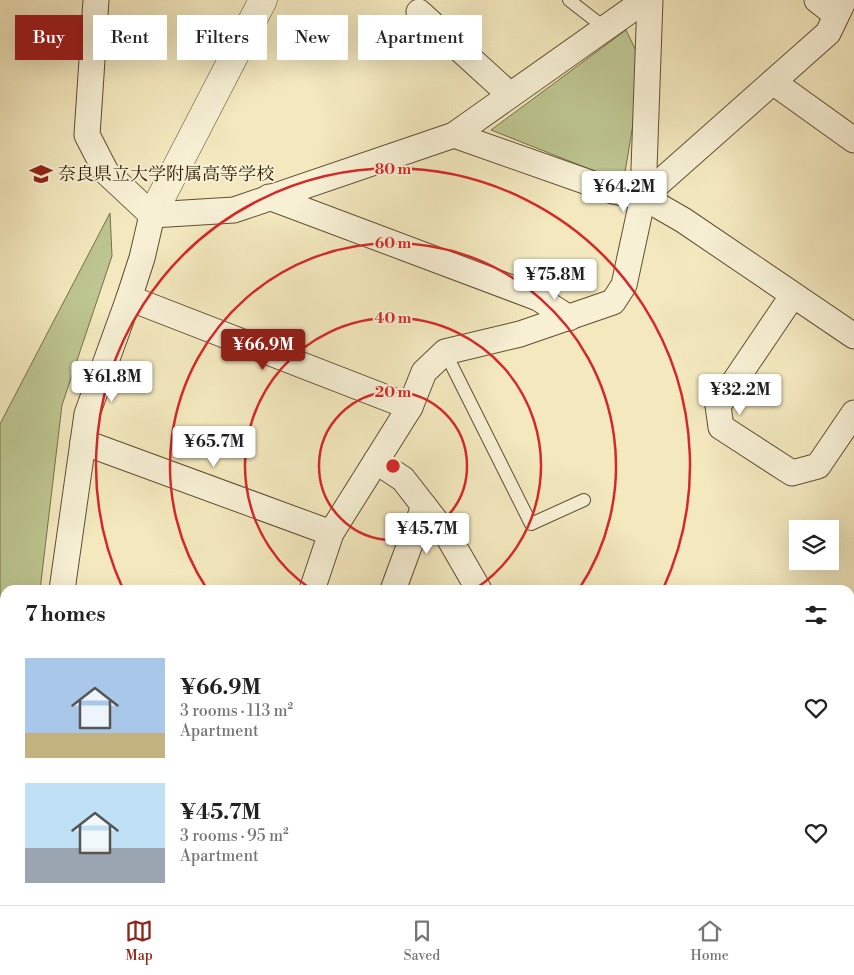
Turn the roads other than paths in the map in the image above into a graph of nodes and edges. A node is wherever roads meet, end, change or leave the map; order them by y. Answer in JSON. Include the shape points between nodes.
{"nodes":[{"id":1,"x":96,"y":0,"type":"edge"},
{"id":2,"x":264,"y":0,"type":"edge"},
{"id":3,"x":569,"y":0,"type":"edge"},
{"id":4,"x":645,"y":0,"type":"edge"},
{"id":5,"x":650,"y":0,"type":"edge"},
{"id":6,"x":817,"y":0,"type":"edge"},
{"id":7,"x":844,"y":9,"type":"edge"},
{"id":8,"x":419,"y":12,"type":"dead end"},
{"id":9,"x":605,"y":28,"type":"junction"},
{"id":10,"x":773,"y":82,"type":"junction"},
{"id":11,"x":509,"y":94,"type":"junction"},
{"id":12,"x":454,"y":135,"type":"junction"},
{"id":13,"x":854,"y":140,"type":"edge"},
{"id":14,"x":269,"y":197,"type":"junction"},
{"id":15,"x":643,"y":197,"type":"junction"},
{"id":16,"x":152,"y":215,"type":"junction"},
{"id":17,"x":793,"y":295,"type":"junction"},
{"id":18,"x":129,"y":298,"type":"junction"},
{"id":19,"x":568,"y":318,"type":"junction"},
{"id":20,"x":854,"y":336,"type":"edge"},
{"id":21,"x":445,"y":352,"type":"junction"},
{"id":22,"x":410,"y":407,"type":"junction"},
{"id":23,"x":854,"y":413,"type":"edge"},
{"id":24,"x":83,"y":442,"type":"junction"},
{"id":25,"x":376,"y":461,"type":"junction"},
{"id":26,"x":584,"y":500,"type":"dead end"},
{"id":27,"x":424,"y":506,"type":"junction"},
{"id":28,"x":331,"y":533,"type":"junction"},
{"id":29,"x":63,"y":585,"type":"edge"},
{"id":30,"x":314,"y":585,"type":"edge"},
{"id":31,"x":395,"y":585,"type":"edge"},
{"id":32,"x":476,"y":585,"type":"edge"}],
"edges":[{"from":1,"to":16,"type":"street","via":[[87,135],[106,172]]},
{"from":2,"to":16,"type":"street"},
{"from":3,"to":9,"type":"lane"},
{"from":4,"to":9,"type":"street"},
{"from":5,"to":15,"type":"street"},
{"from":6,"to":7,"type":"street"},
{"from":7,"to":10,"type":"street","via":[[828,33]]},
{"from":8,"to":11,"type":"street"},
{"from":9,"to":11,"type":"street"},
{"from":10,"to":13,"type":"street"},
{"from":10,"to":15,"type":"street"},
{"from":11,"to":12,"type":"street"},
{"from":12,"to":14,"type":"street"},
{"from":12,"to":15,"type":"street","via":[[613,191]]},
{"from":14,"to":16,"type":"street","via":[[234,210]]},
{"from":14,"to":19,"type":"street","via":[[538,298]]},
{"from":15,"to":17,"type":"street","via":[[683,220]]},
{"from":15,"to":19,"type":"street","via":[[624,285],[613,302]]},
{"from":16,"to":18,"type":"street"},
{"from":17,"to":20,"type":"street"},
{"from":17,"to":23,"type":"street","via":[[718,406],[721,427],[792,473],[818,466]]},
{"from":18,"to":22,"type":"street"},
{"from":18,"to":24,"type":"street","via":[[87,414]]},
{"from":19,"to":21,"type":"street","via":[[520,334]]},
{"from":21,"to":22,"type":"street","via":[[424,372]]},
{"from":21,"to":26,"type":"lane","via":[[531,524]]},
{"from":22,"to":25,"type":"street"},
{"from":24,"to":28,"type":"street"},
{"from":24,"to":29,"type":"street"},
{"from":25,"to":27,"type":"street","via":[[404,479]]},
{"from":25,"to":28,"type":"street"},
{"from":27,"to":31,"type":"street"},
{"from":27,"to":32,"type":"street"},
{"from":28,"to":30,"type":"street"}]}
